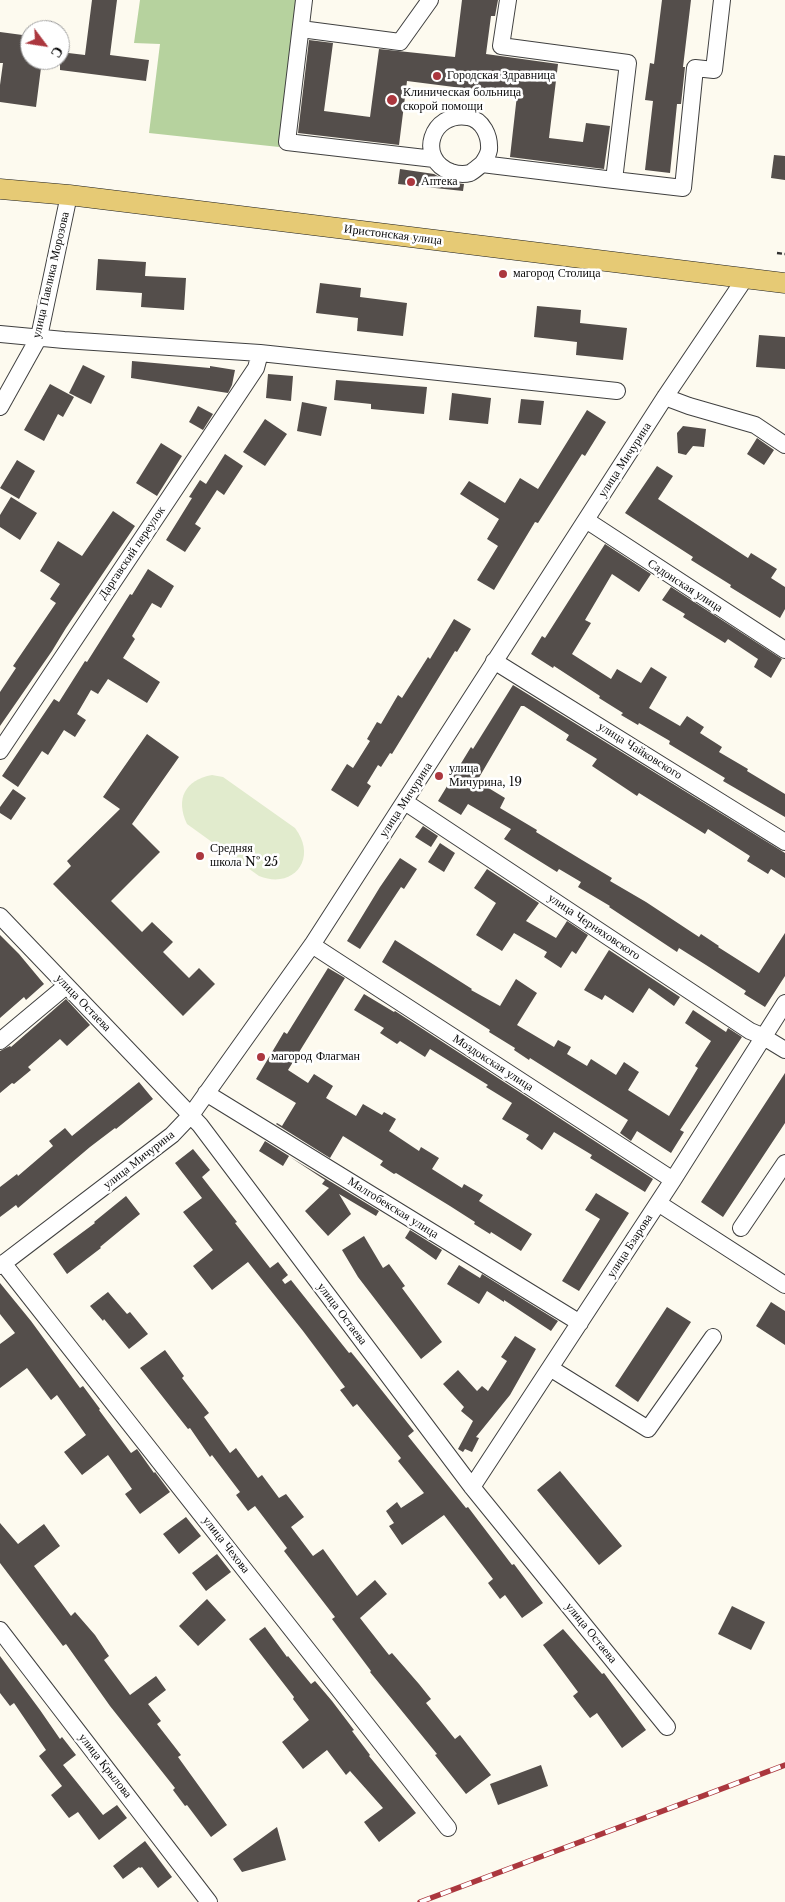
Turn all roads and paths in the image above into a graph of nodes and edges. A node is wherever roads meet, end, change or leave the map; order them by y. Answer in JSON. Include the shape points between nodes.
{"nodes":[{"id":1,"x":304,"y":0,"type":"edge"},
{"id":2,"x":430,"y":0,"type":"edge"},
{"id":3,"x":508,"y":0,"type":"edge"},
{"id":4,"x":722,"y":0,"type":"edge"},
{"id":5,"x":300,"y":28,"type":"junction"},
{"id":6,"x":434,"y":159,"type":"junction"},
{"id":7,"x":482,"y":164,"type":"junction"},
{"id":8,"x":614,"y":180,"type":"junction"},
{"id":9,"x":0,"y":189,"type":"edge"},
{"id":10,"x":68,"y":195,"type":"junction"},
{"id":11,"x":777,"y":253,"type":"dead end"},
{"id":12,"x":785,"y":254,"type":"edge"},
{"id":13,"x":746,"y":277,"type":"junction"},
{"id":14,"x":785,"y":283,"type":"edge"},
{"id":15,"x":0,"y":334,"type":"edge"},
{"id":16,"x":39,"y":337,"type":"junction"},
{"id":17,"x":260,"y":353,"type":"junction"},
{"id":18,"x":617,"y":391,"type":"dead end"},
{"id":19,"x":665,"y":397,"type":"junction"},
{"id":20,"x":0,"y":407,"type":"edge"},
{"id":21,"x":785,"y":445,"type":"edge"},
{"id":22,"x":586,"y":520,"type":"junction"},
{"id":23,"x":785,"y":650,"type":"edge"},
{"id":24,"x":494,"y":661,"type":"junction"},
{"id":25,"x":0,"y":751,"type":"edge"},
{"id":26,"x":405,"y":802,"type":"junction"},
{"id":27,"x":785,"y":842,"type":"edge"},
{"id":28,"x":0,"y":916,"type":"edge"},
{"id":29,"x":312,"y":945,"type":"junction"},
{"id":30,"x":66,"y":986,"type":"junction"},
{"id":31,"x":785,"y":1002,"type":"edge"},
{"id":32,"x":762,"y":1036,"type":"junction"},
{"id":33,"x":0,"y":1041,"type":"edge"},
{"id":34,"x":785,"y":1050,"type":"edge"},
{"id":35,"x":206,"y":1093,"type":"junction"},
{"id":36,"x":190,"y":1115,"type":"junction"},
{"id":37,"x":785,"y":1163,"type":"edge"},
{"id":38,"x":674,"y":1180,"type":"junction"},
{"id":39,"x":658,"y":1203,"type":"junction"},
{"id":40,"x":741,"y":1228,"type":"dead end"},
{"id":41,"x":2,"y":1264,"type":"edge"},
{"id":42,"x":785,"y":1285,"type":"edge"},
{"id":43,"x":580,"y":1323,"type":"junction"},
{"id":44,"x":713,"y":1337,"type":"dead end"},
{"id":45,"x":550,"y":1368,"type":"junction"},
{"id":46,"x":472,"y":1487,"type":"junction"},
{"id":47,"x":0,"y":1630,"type":"edge"},
{"id":48,"x":667,"y":1727,"type":"dead end"},
{"id":49,"x":448,"y":1828,"type":"dead end"},
{"id":50,"x":209,"y":1902,"type":"edge"}],
"edges":[{"from":1,"to":5,"type":"street"},
{"from":2,"to":5,"type":"street","via":[[400,42]]},
{"from":3,"to":8,"type":"street","via":[[501,46],[628,63]]},
{"from":4,"to":8,"type":"street","via":[[714,70],[695,68],[683,188]]},
{"from":5,"to":6,"type":"street","via":[[287,142]]},
{"from":6,"to":7,"type":"street","via":[[443,169],[458,174],[470,172]]},
{"from":6,"to":7,"type":"street","via":[[433,133],[442,122],[456,116],[471,118],[484,128],[489,139],[489,152]]},
{"from":7,"to":8,"type":"street"},
{"from":9,"to":10,"type":"main road","name":"Иристонская улица"},
{"from":10,"to":13,"type":"main road","name":"Иристонская улица"},
{"from":10,"to":16,"type":"street","name":"улица Павлика Морозова"},
{"from":11,"to":12,"type":"path"},
{"from":13,"to":14,"type":"main road","name":"Иристонская улица"},
{"from":13,"to":19,"type":"street","name":"улица Мичурина"},
{"from":15,"to":16,"type":"street"},
{"from":16,"to":17,"type":"street"},
{"from":16,"to":20,"type":"street","name":"улица Павлика Морозова"},
{"from":17,"to":18,"type":"street"},
{"from":17,"to":25,"type":"street","name":"Даргавский переулок","via":[[256,368]]},
{"from":19,"to":21,"type":"street","via":[[755,425]]},
{"from":19,"to":22,"type":"street","name":"улица Мичурина"},
{"from":22,"to":23,"type":"street","name":"Садонская улица"},
{"from":22,"to":24,"type":"street","name":"улица Мичурина"},
{"from":24,"to":26,"type":"street","name":"улица Мичурина"},
{"from":24,"to":27,"type":"street","name":"улица Чайковского"},
{"from":26,"to":29,"type":"street","name":"улица Мичурина"},
{"from":26,"to":32,"type":"street","name":"улица Черняховского"},
{"from":28,"to":30,"type":"street","name":"улица Остаева"},
{"from":29,"to":35,"type":"street","name":"улица Мичурина"},
{"from":29,"to":38,"type":"street","name":"Моздокская улица"},
{"from":30,"to":33,"type":"street"},
{"from":30,"to":36,"type":"street","name":"улица Остаева"},
{"from":31,"to":32,"type":"street","name":"улица Бзарова"},
{"from":32,"to":34,"type":"street","name":"улица Черняховского"},
{"from":32,"to":38,"type":"street","name":"улица Бзарова"},
{"from":35,"to":36,"type":"street","name":"улица Мичурина"},
{"from":35,"to":43,"type":"street","name":"Малгобекская улица"},
{"from":36,"to":41,"type":"street","name":"улица Мичурина","via":[[172,1135]]},
{"from":36,"to":46,"type":"street","name":"улица Остаева"},
{"from":37,"to":40,"type":"street"},
{"from":38,"to":39,"type":"street","name":"улица Бзарова"},
{"from":39,"to":42,"type":"street"},
{"from":39,"to":43,"type":"street","name":"улица Бзарова"},
{"from":41,"to":49,"type":"street","name":"улица Чехова"},
{"from":43,"to":45,"type":"street","name":"улица Бзарова"},
{"from":44,"to":45,"type":"street","via":[[648,1429]]},
{"from":45,"to":46,"type":"street","name":"улица Бзарова"},
{"from":46,"to":48,"type":"street","name":"улица Остаева"},
{"from":47,"to":50,"type":"street","name":"улица Крылова"}]}
